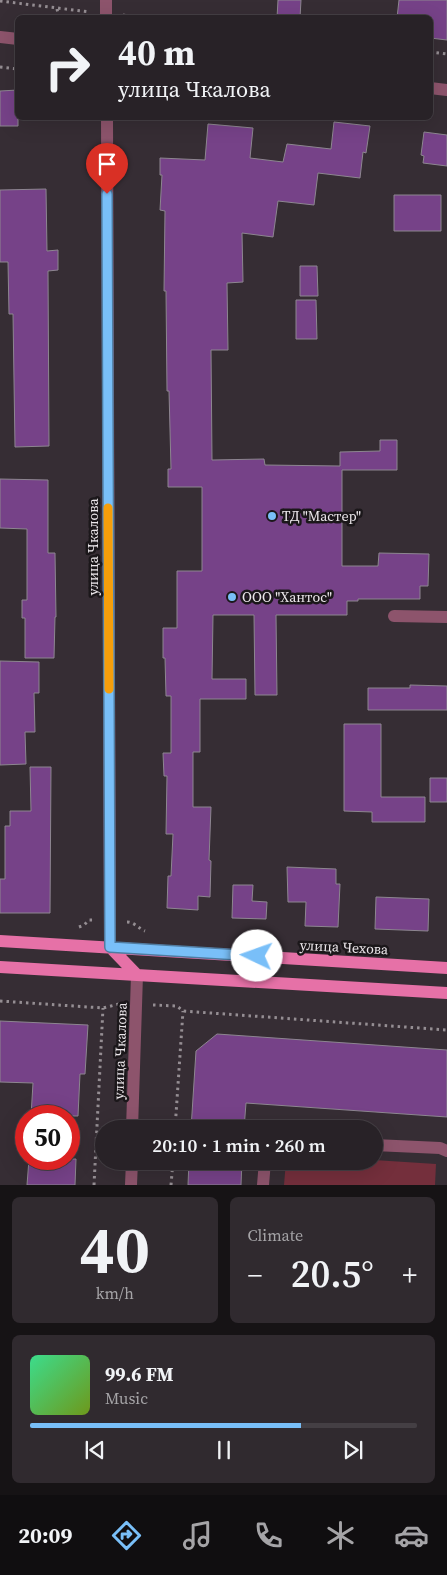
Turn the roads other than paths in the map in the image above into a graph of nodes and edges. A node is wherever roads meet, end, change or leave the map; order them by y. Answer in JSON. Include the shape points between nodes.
{"nodes":[{"id":1,"x":106,"y":0,"type":"edge"},
{"id":2,"x":106,"y":15,"type":"edge"},
{"id":3,"x":0,"y":37,"type":"edge"},
{"id":4,"x":15,"y":39,"type":"edge"},
{"id":5,"x":433,"y":88,"type":"edge"},
{"id":6,"x":447,"y":90,"type":"edge"},
{"id":7,"x":107,"y":120,"type":"edge"},
{"id":8,"x":394,"y":616,"type":"dead end"},
{"id":9,"x":447,"y":617,"type":"edge"},
{"id":10,"x":0,"y":941,"type":"edge"},
{"id":11,"x":110,"y":947,"type":"junction"},
{"id":12,"x":0,"y":966,"type":"edge"},
{"id":13,"x":447,"y":968,"type":"edge"},
{"id":14,"x":136,"y":975,"type":"junction"},
{"id":15,"x":447,"y":993,"type":"edge"},
{"id":16,"x":132,"y":1120,"type":"edge"},
{"id":17,"x":383,"y":1145,"type":"edge"},
{"id":18,"x":447,"y":1151,"type":"edge"},
{"id":19,"x":132,"y":1170,"type":"edge"},
{"id":20,"x":264,"y":1170,"type":"edge"},
{"id":21,"x":131,"y":1185,"type":"edge"},
{"id":22,"x":263,"y":1185,"type":"edge"}],
"edges":[{"from":1,"to":2,"type":"street"},
{"from":3,"to":4,"type":"street"},
{"from":5,"to":6,"type":"street"},
{"from":7,"to":11,"type":"street","name":"улица Чкалова"},
{"from":8,"to":9,"type":"street"},
{"from":10,"to":11,"type":"main road","name":"улица Чехова"},
{"from":11,"to":13,"type":"main road","name":"улица Чехова"},
{"from":11,"to":14,"type":"main road"},
{"from":12,"to":14,"type":"main road"},
{"from":14,"to":15,"type":"main road"},
{"from":14,"to":16,"type":"street","name":"улица Чкалова"},
{"from":17,"to":18,"type":"street"},
{"from":19,"to":21,"type":"street"},
{"from":20,"to":22,"type":"street"}]}
